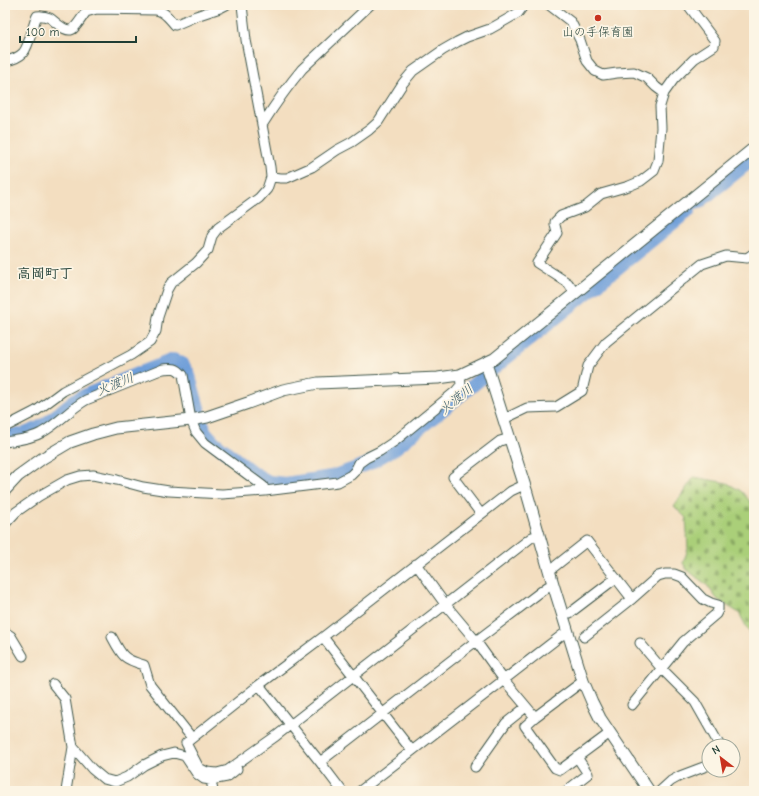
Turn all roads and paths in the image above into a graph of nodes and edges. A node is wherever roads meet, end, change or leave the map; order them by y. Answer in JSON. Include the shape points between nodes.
{"nodes":[{"id":1,"x":226,"y":5,"type":"edge"},
{"id":2,"x":242,"y":5,"type":"edge"},
{"id":3,"x":370,"y":5,"type":"edge"},
{"id":4,"x":524,"y":5,"type":"edge"},
{"id":5,"x":548,"y":5,"type":"edge"},
{"id":6,"x":688,"y":5,"type":"edge"},
{"id":7,"x":5,"y":61,"type":"edge"},
{"id":8,"x":664,"y":93,"type":"junction"},
{"id":9,"x":262,"y":125,"type":"junction"},
{"id":10,"x":754,"y":148,"type":"edge"},
{"id":11,"x":271,"y":177,"type":"junction"},
{"id":12,"x":754,"y":252,"type":"edge"},
{"id":13,"x":575,"y":293,"type":"junction"},
{"id":14,"x":488,"y":370,"type":"junction"},
{"id":15,"x":460,"y":375,"type":"junction"},
{"id":16,"x":504,"y":419,"type":"junction"},
{"id":17,"x":191,"y":420,"type":"junction"},
{"id":18,"x":5,"y":428,"type":"edge"},
{"id":19,"x":510,"y":438,"type":"junction"},
{"id":20,"x":5,"y":442,"type":"edge"},
{"id":21,"x":524,"y":485,"type":"junction"},
{"id":22,"x":5,"y":490,"type":"edge"},
{"id":23,"x":265,"y":491,"type":"junction"},
{"id":24,"x":481,"y":514,"type":"junction"},
{"id":25,"x":5,"y":524,"type":"edge"},
{"id":26,"x":539,"y":535,"type":"junction"},
{"id":27,"x":416,"y":564,"type":"junction"},
{"id":28,"x":549,"y":571,"type":"junction"},
{"id":29,"x":616,"y":578,"type":"junction"},
{"id":30,"x":552,"y":584,"type":"junction"},
{"id":31,"x":632,"y":599,"type":"junction"},
{"id":32,"x":445,"y":604,"type":"junction"},
{"id":33,"x":570,"y":613,"type":"dead end"},
{"id":34,"x":5,"y":632,"type":"edge"},
{"id":35,"x":568,"y":634,"type":"junction"},
{"id":36,"x":323,"y":636,"type":"junction"},
{"id":37,"x":112,"y":637,"type":"dead end"},
{"id":38,"x":584,"y":637,"type":"dead end"},
{"id":39,"x":476,"y":641,"type":"junction"},
{"id":40,"x":640,"y":643,"type":"dead end"},
{"id":41,"x":23,"y":656,"type":"dead end"},
{"id":42,"x":662,"y":669,"type":"junction"},
{"id":43,"x":353,"y":675,"type":"junction"},
{"id":44,"x":504,"y":680,"type":"junction"},
{"id":45,"x":583,"y":681,"type":"junction"},
{"id":46,"x":53,"y":684,"type":"dead end"},
{"id":47,"x":259,"y":684,"type":"junction"},
{"id":48,"x":632,"y":705,"type":"dead end"},
{"id":49,"x":526,"y":707,"type":"junction"},
{"id":50,"x":383,"y":713,"type":"junction"},
{"id":51,"x":535,"y":717,"type":"junction"},
{"id":52,"x":290,"y":724,"type":"junction"},
{"id":53,"x":610,"y":733,"type":"junction"},
{"id":54,"x":276,"y":736,"type":"junction"},
{"id":55,"x":192,"y":738,"type":"junction"},
{"id":56,"x":715,"y":738,"type":"edge"},
{"id":57,"x":73,"y":747,"type":"junction"},
{"id":58,"x":412,"y":752,"type":"junction"},
{"id":59,"x":578,"y":757,"type":"junction"},
{"id":60,"x":320,"y":762,"type":"junction"},
{"id":61,"x":476,"y":767,"type":"dead end"},
{"id":62,"x":701,"y":768,"type":"edge"},
{"id":63,"x":211,"y":780,"type":"junction"},
{"id":64,"x":66,"y":791,"type":"edge"},
{"id":65,"x":214,"y":791,"type":"edge"},
{"id":66,"x":342,"y":791,"type":"edge"},
{"id":67,"x":360,"y":791,"type":"edge"},
{"id":68,"x":566,"y":791,"type":"edge"},
{"id":69,"x":649,"y":791,"type":"edge"},
{"id":70,"x":660,"y":791,"type":"edge"}],
"edges":[{"from":1,"to":7,"type":"street","via":[[175,25],[165,13],[156,10],[86,12],[74,29],[70,30],[43,15],[37,16],[22,54]]},
{"from":2,"to":9,"type":"street"},
{"from":3,"to":9,"type":"street","via":[[302,69]]},
{"from":4,"to":11,"type":"street","via":[[506,20],[457,42],[413,71],[378,122],[352,142],[312,168],[287,178]]},
{"from":5,"to":8,"type":"street","via":[[571,22],[587,61],[595,71],[603,75],[634,72],[647,78]]},
{"from":6,"to":8,"type":"street","via":[[715,41],[714,46],[694,59]]},
{"from":8,"to":13,"type":"street","via":[[660,106],[658,161],[654,171],[641,181],[601,194],[585,207],[561,216],[555,222],[557,233],[537,263],[568,283]]},
{"from":9,"to":11,"type":"street"},
{"from":10,"to":13,"type":"street"},
{"from":11,"to":18,"type":"street","via":[[267,189],[260,198],[218,228],[212,236],[208,250],[171,283],[150,342],[131,355],[63,391],[36,411]]},
{"from":12,"to":16,"type":"street","via":[[747,258],[726,256],[702,264],[606,342],[588,366],[582,392],[556,407],[526,408]]},
{"from":13,"to":14,"type":"street","via":[[494,359]]},
{"from":14,"to":15,"type":"street"},
{"from":14,"to":16,"type":"street"},
{"from":15,"to":17,"type":"street","via":[[318,382],[283,390]]},
{"from":15,"to":23,"type":"street","via":[[462,385],[456,391],[395,441],[366,458],[351,475],[338,482]]},
{"from":16,"to":19,"type":"street"},
{"from":17,"to":20,"type":"street","via":[[183,375],[173,368],[163,369],[76,405],[40,434]]},
{"from":17,"to":22,"type":"street","via":[[116,428],[70,442],[18,476]]},
{"from":17,"to":23,"type":"street","via":[[205,443],[263,486]]},
{"from":19,"to":21,"type":"street"},
{"from":19,"to":24,"type":"street","via":[[500,441],[453,476]]},
{"from":21,"to":24,"type":"street","via":[[511,491]]},
{"from":21,"to":26,"type":"street"},
{"from":23,"to":25,"type":"street","via":[[222,494],[169,491],[93,475],[80,476],[67,480],[39,496],[16,512]]},
{"from":24,"to":27,"type":"street"},
{"from":26,"to":28,"type":"street"},
{"from":26,"to":32,"type":"street","via":[[532,537]]},
{"from":27,"to":32,"type":"street"},
{"from":27,"to":36,"type":"street"},
{"from":28,"to":29,"type":"street","via":[[586,541]]},
{"from":28,"to":30,"type":"street"},
{"from":29,"to":31,"type":"street"},
{"from":29,"to":33,"type":"street"},
{"from":30,"to":35,"type":"street"},
{"from":30,"to":39,"type":"street"},
{"from":31,"to":38,"type":"street"},
{"from":31,"to":42,"type":"street","via":[[658,576],[674,574],[682,578],[703,598],[718,605],[716,614],[683,642]]},
{"from":32,"to":39,"type":"street"},
{"from":32,"to":43,"type":"street"},
{"from":34,"to":41,"type":"street","via":[[12,636]]},
{"from":35,"to":44,"type":"street","via":[[562,635]]},
{"from":35,"to":45,"type":"street"},
{"from":36,"to":43,"type":"street"},
{"from":36,"to":47,"type":"street"},
{"from":37,"to":55,"type":"street","via":[[121,654],[130,661],[144,664],[150,685]]},
{"from":39,"to":44,"type":"street"},
{"from":39,"to":50,"type":"street"},
{"from":40,"to":42,"type":"street"},
{"from":42,"to":48,"type":"street"},
{"from":42,"to":56,"type":"street","via":[[695,702]]},
{"from":43,"to":50,"type":"street"},
{"from":43,"to":52,"type":"street"},
{"from":44,"to":49,"type":"street"},
{"from":44,"to":58,"type":"street"},
{"from":45,"to":51,"type":"street"},
{"from":45,"to":53,"type":"street"},
{"from":46,"to":57,"type":"street","via":[[65,699]]},
{"from":47,"to":52,"type":"street"},
{"from":47,"to":55,"type":"street"},
{"from":49,"to":51,"type":"street"},
{"from":49,"to":61,"type":"street","via":[[506,723]]},
{"from":50,"to":58,"type":"street"},
{"from":50,"to":60,"type":"street"},
{"from":51,"to":59,"type":"street","via":[[525,726],[555,768],[560,770]]},
{"from":52,"to":54,"type":"street"},
{"from":52,"to":60,"type":"street"},
{"from":53,"to":59,"type":"street"},
{"from":53,"to":69,"type":"street"},
{"from":54,"to":55,"type":"street","via":[[228,770],[217,773],[199,768],[186,744]]},
{"from":54,"to":63,"type":"street","via":[[272,744],[227,777]]},
{"from":57,"to":63,"type":"street","via":[[104,779],[115,782],[162,756],[174,754],[185,756],[197,774]]},
{"from":57,"to":64,"type":"street"},
{"from":58,"to":67,"type":"street"},
{"from":59,"to":68,"type":"street","via":[[588,774]]},
{"from":60,"to":66,"type":"street"},
{"from":62,"to":70,"type":"street","via":[[671,781]]},
{"from":63,"to":65,"type":"street"}]}
